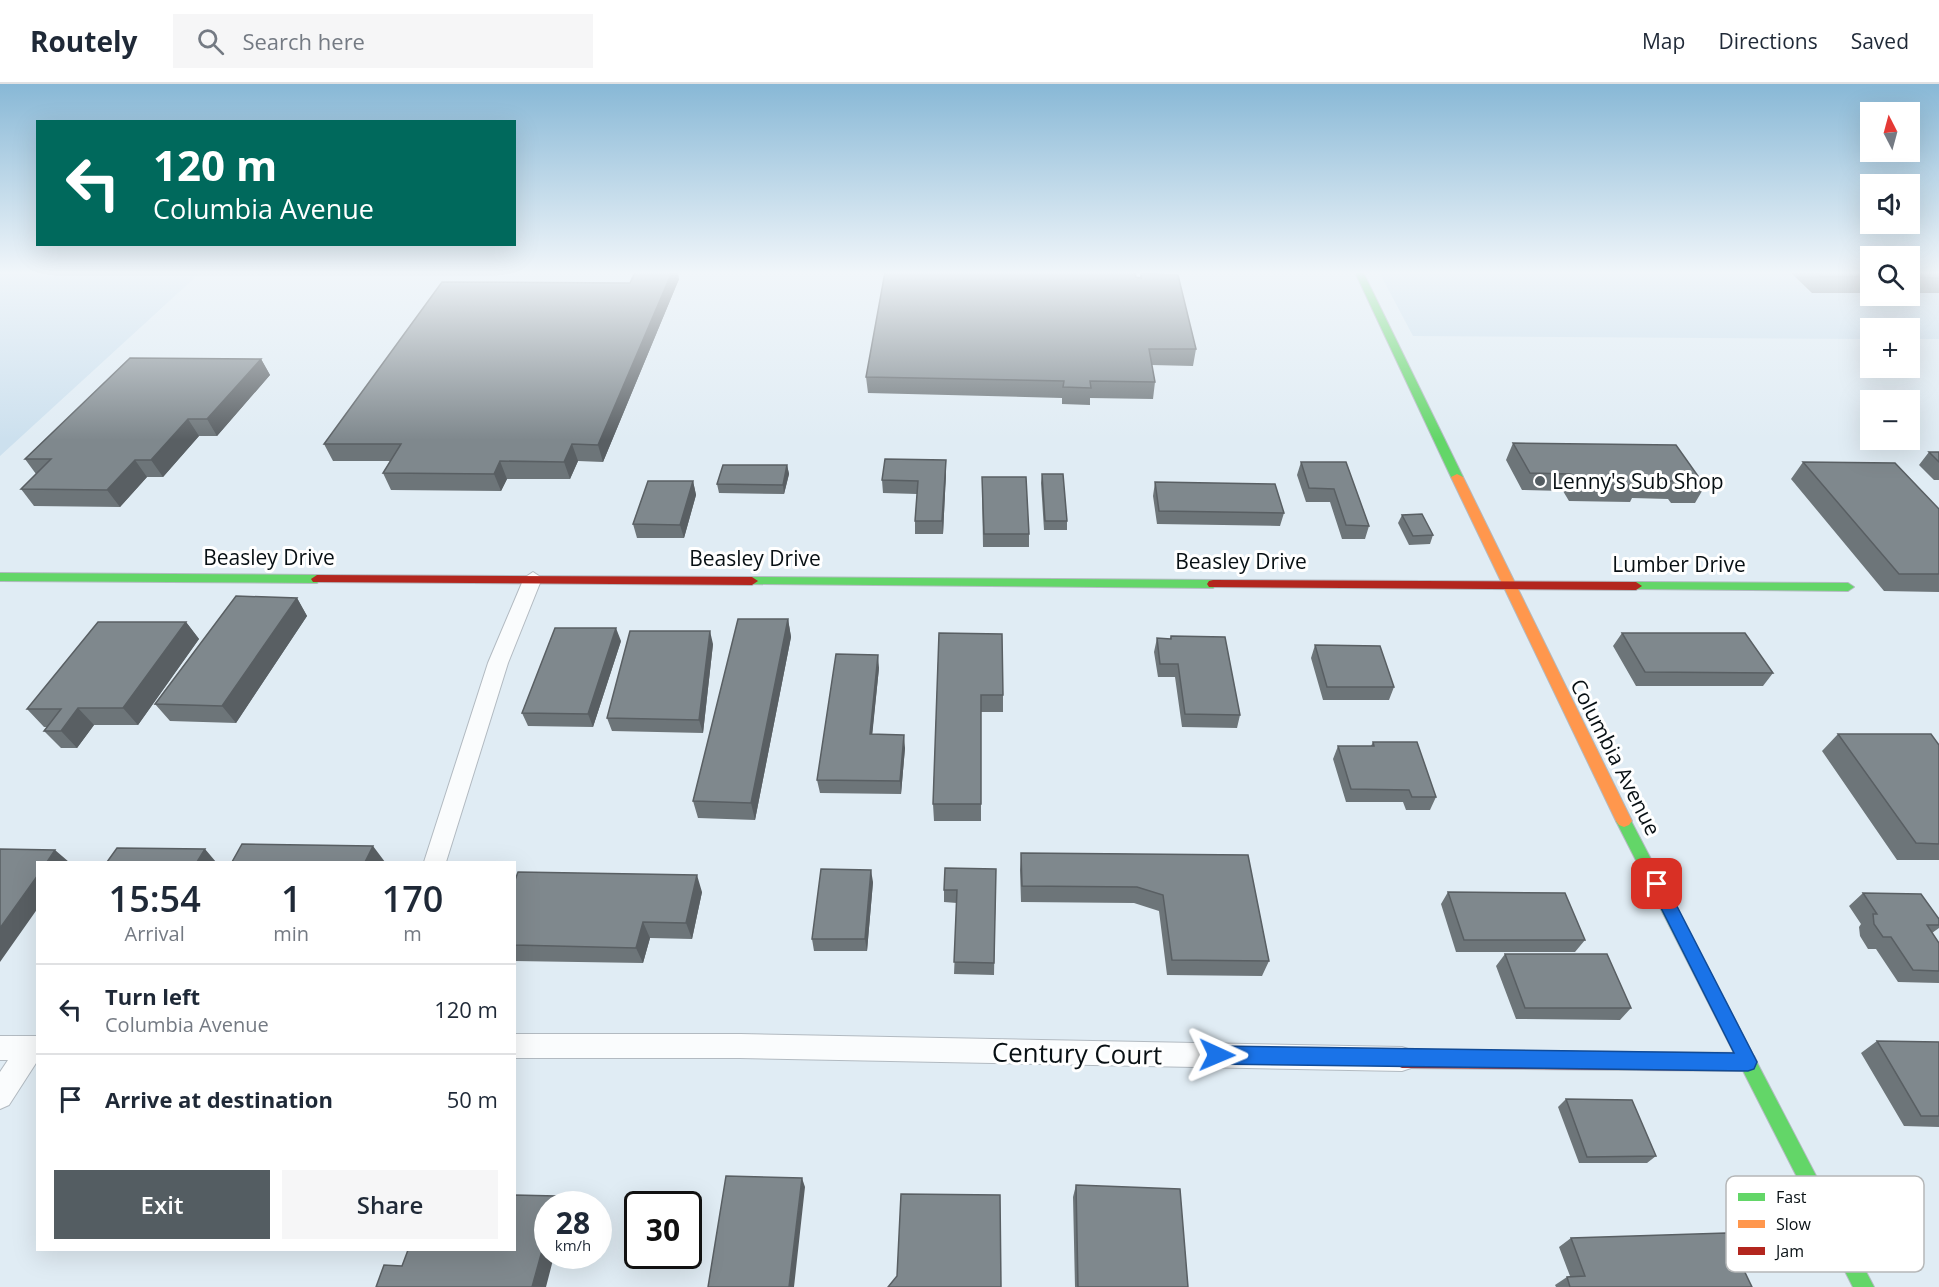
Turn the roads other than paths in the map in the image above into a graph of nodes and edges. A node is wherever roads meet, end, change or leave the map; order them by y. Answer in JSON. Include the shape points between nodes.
{"nodes":[{"id":1,"x":1385,"y":328,"type":"edge"},
{"id":2,"x":0,"y":577,"type":"edge"},
{"id":3,"x":533,"y":578,"type":"junction"},
{"id":4,"x":1509,"y":584,"type":"junction"},
{"id":5,"x":1848,"y":586,"type":"dead end"},
{"id":6,"x":435,"y":861,"type":"edge"},
{"id":7,"x":516,"y":1046,"type":"edge"},
{"id":8,"x":0,"y":1048,"type":"edge"},
{"id":9,"x":34,"y":1048,"type":"edge"},
{"id":10,"x":1402,"y":1059,"type":"joint"},
{"id":11,"x":1748,"y":1062,"type":"junction"},
{"id":12,"x":0,"y":1096,"type":"edge"},
{"id":13,"x":1807,"y":1176,"type":"edge"},
{"id":14,"x":1856,"y":1272,"type":"edge"},
{"id":15,"x":1864,"y":1287,"type":"edge"}],
"edges":[{"from":1,"to":4,"type":"street","name":"Columbia Avenue"},
{"from":2,"to":3,"type":"street","name":"Beasley Drive"},
{"from":3,"to":4,"type":"street","name":"Beasley Drive"},
{"from":3,"to":6,"type":"street","via":[[498,663]]},
{"from":4,"to":5,"type":"street","name":"Lumber Drive"},
{"from":4,"to":11,"type":"street","name":"Columbia Avenue","via":[[1582,739]]},
{"from":7,"to":10,"type":"street","name":"Century Court","via":[[751,1046]]},
{"from":8,"to":9,"type":"street"},
{"from":9,"to":12,"type":"street"},
{"from":10,"to":11,"type":"street","name":"Century Court"},
{"from":11,"to":13,"type":"street","name":"Columbia Avenue"},
{"from":14,"to":15,"type":"street","name":"Columbia Avenue"}]}
